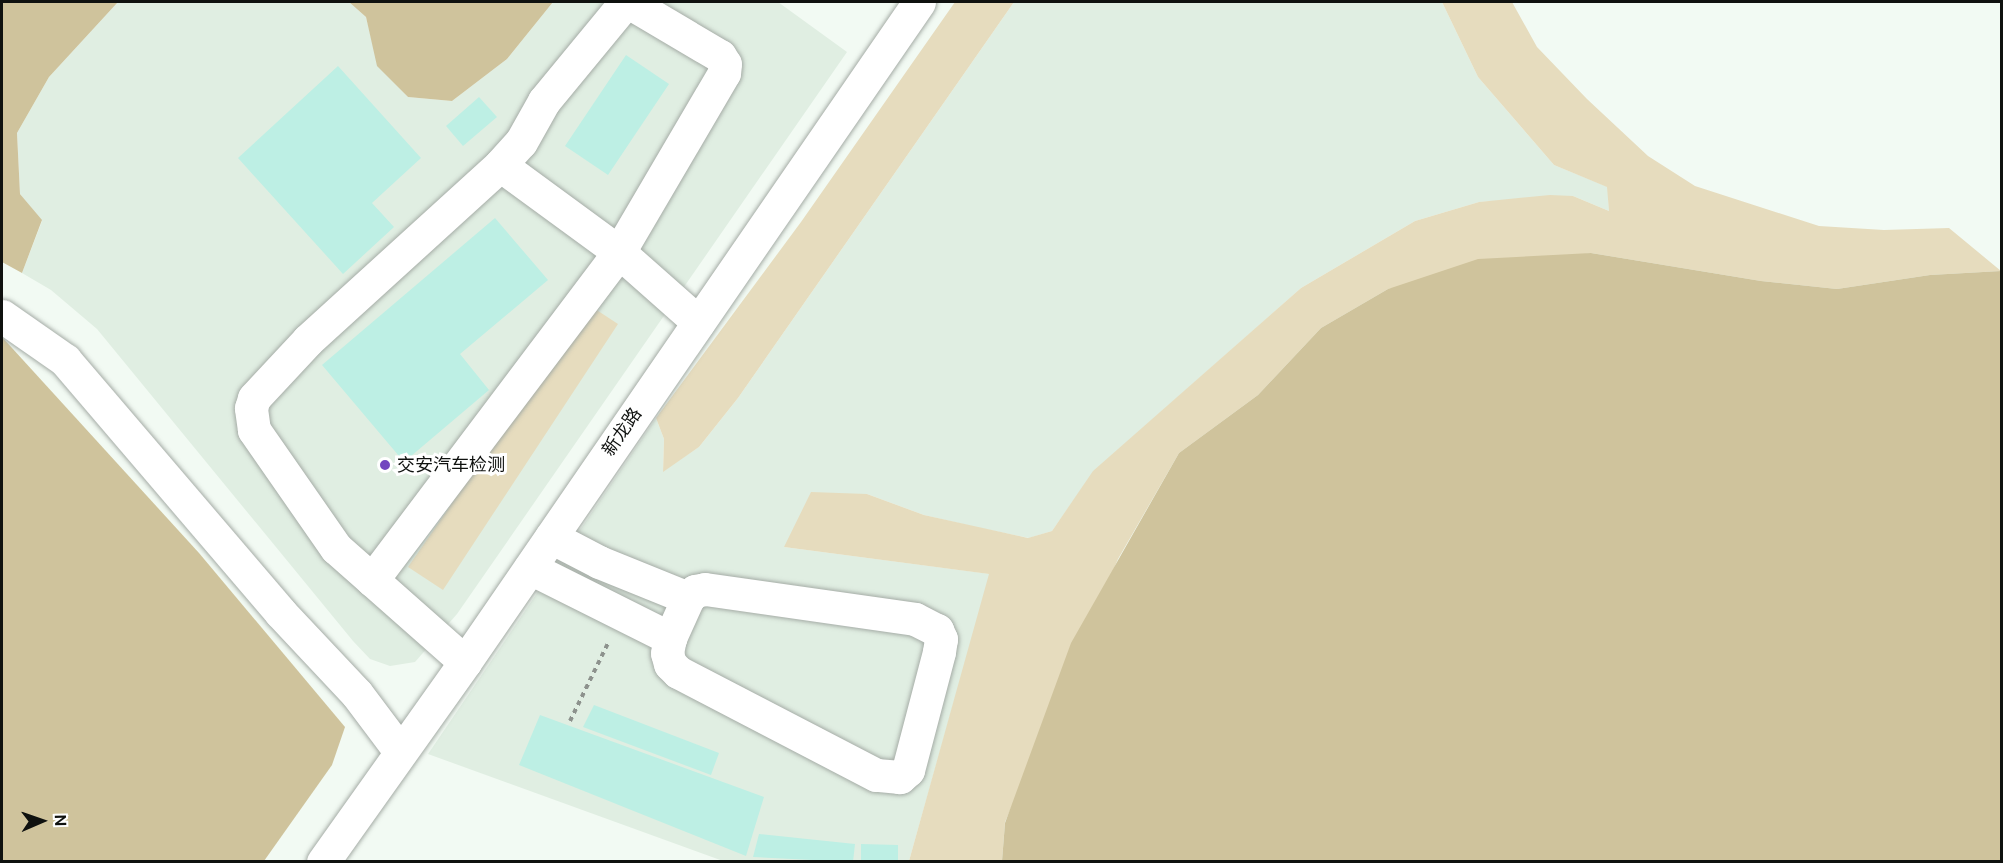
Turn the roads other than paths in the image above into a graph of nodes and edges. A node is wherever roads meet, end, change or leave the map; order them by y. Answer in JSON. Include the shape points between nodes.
{"nodes":[{"id":1,"x":903,"y":2,"type":"edge"},
{"id":2,"x":919,"y":2,"type":"edge"},
{"id":3,"x":500,"y":165,"type":"junction"},
{"id":4,"x":619,"y":252,"type":"junction"},
{"id":5,"x":2,"y":316,"type":"edge"},
{"id":6,"x":694,"y":318,"type":"junction"},
{"id":7,"x":551,"y":537,"type":"junction"},
{"id":8,"x":530,"y":568,"type":"junction"},
{"id":9,"x":372,"y":580,"type":"junction"},
{"id":10,"x":688,"y":598,"type":"junction"},
{"id":11,"x":670,"y":638,"type":"junction"},
{"id":12,"x":460,"y":657,"type":"junction"},
{"id":13,"x":396,"y":745,"type":"junction"},
{"id":14,"x":308,"y":861,"type":"edge"},
{"id":15,"x":322,"y":861,"type":"edge"}],
"edges":[{"from":1,"to":6,"type":"main road","name":"新龙路"},
{"from":2,"to":6,"type":"main road","name":"新龙路"},
{"from":3,"to":4,"type":"main road"},
{"from":3,"to":4,"type":"main road","via":[[521,142],[544,101],[623,5],[632,4],[720,56],[725,64],[724,73]]},
{"from":3,"to":9,"type":"main road","via":[[308,340],[254,398],[250,422],[254,430],[336,548]]},
{"from":4,"to":6,"type":"main road"},
{"from":4,"to":9,"type":"main road"},
{"from":5,"to":13,"type":"main road","via":[[66,360],[280,612],[357,694]]},
{"from":6,"to":7,"type":"main road","name":"新龙路"},
{"from":6,"to":12,"type":"main road","name":"新龙路"},
{"from":7,"to":8,"type":"main road","name":"新龙路"},
{"from":7,"to":10,"type":"main road","via":[[599,562]]},
{"from":8,"to":11,"type":"main road"},
{"from":8,"to":12,"type":"main road","name":"新龙路"},
{"from":9,"to":12,"type":"main road"},
{"from":10,"to":11,"type":"main road"},
{"from":10,"to":11,"type":"main road","via":[[705,589],[915,619],[937,630],[941,639],[939,652],[908,770],[900,777],[876,776],[678,672],[669,664],[666,652]]},
{"from":12,"to":13,"type":"main road","name":"新龙路"},
{"from":13,"to":14,"type":"main road","name":"新龙路"},
{"from":13,"to":15,"type":"main road","name":"新龙路"}]}
